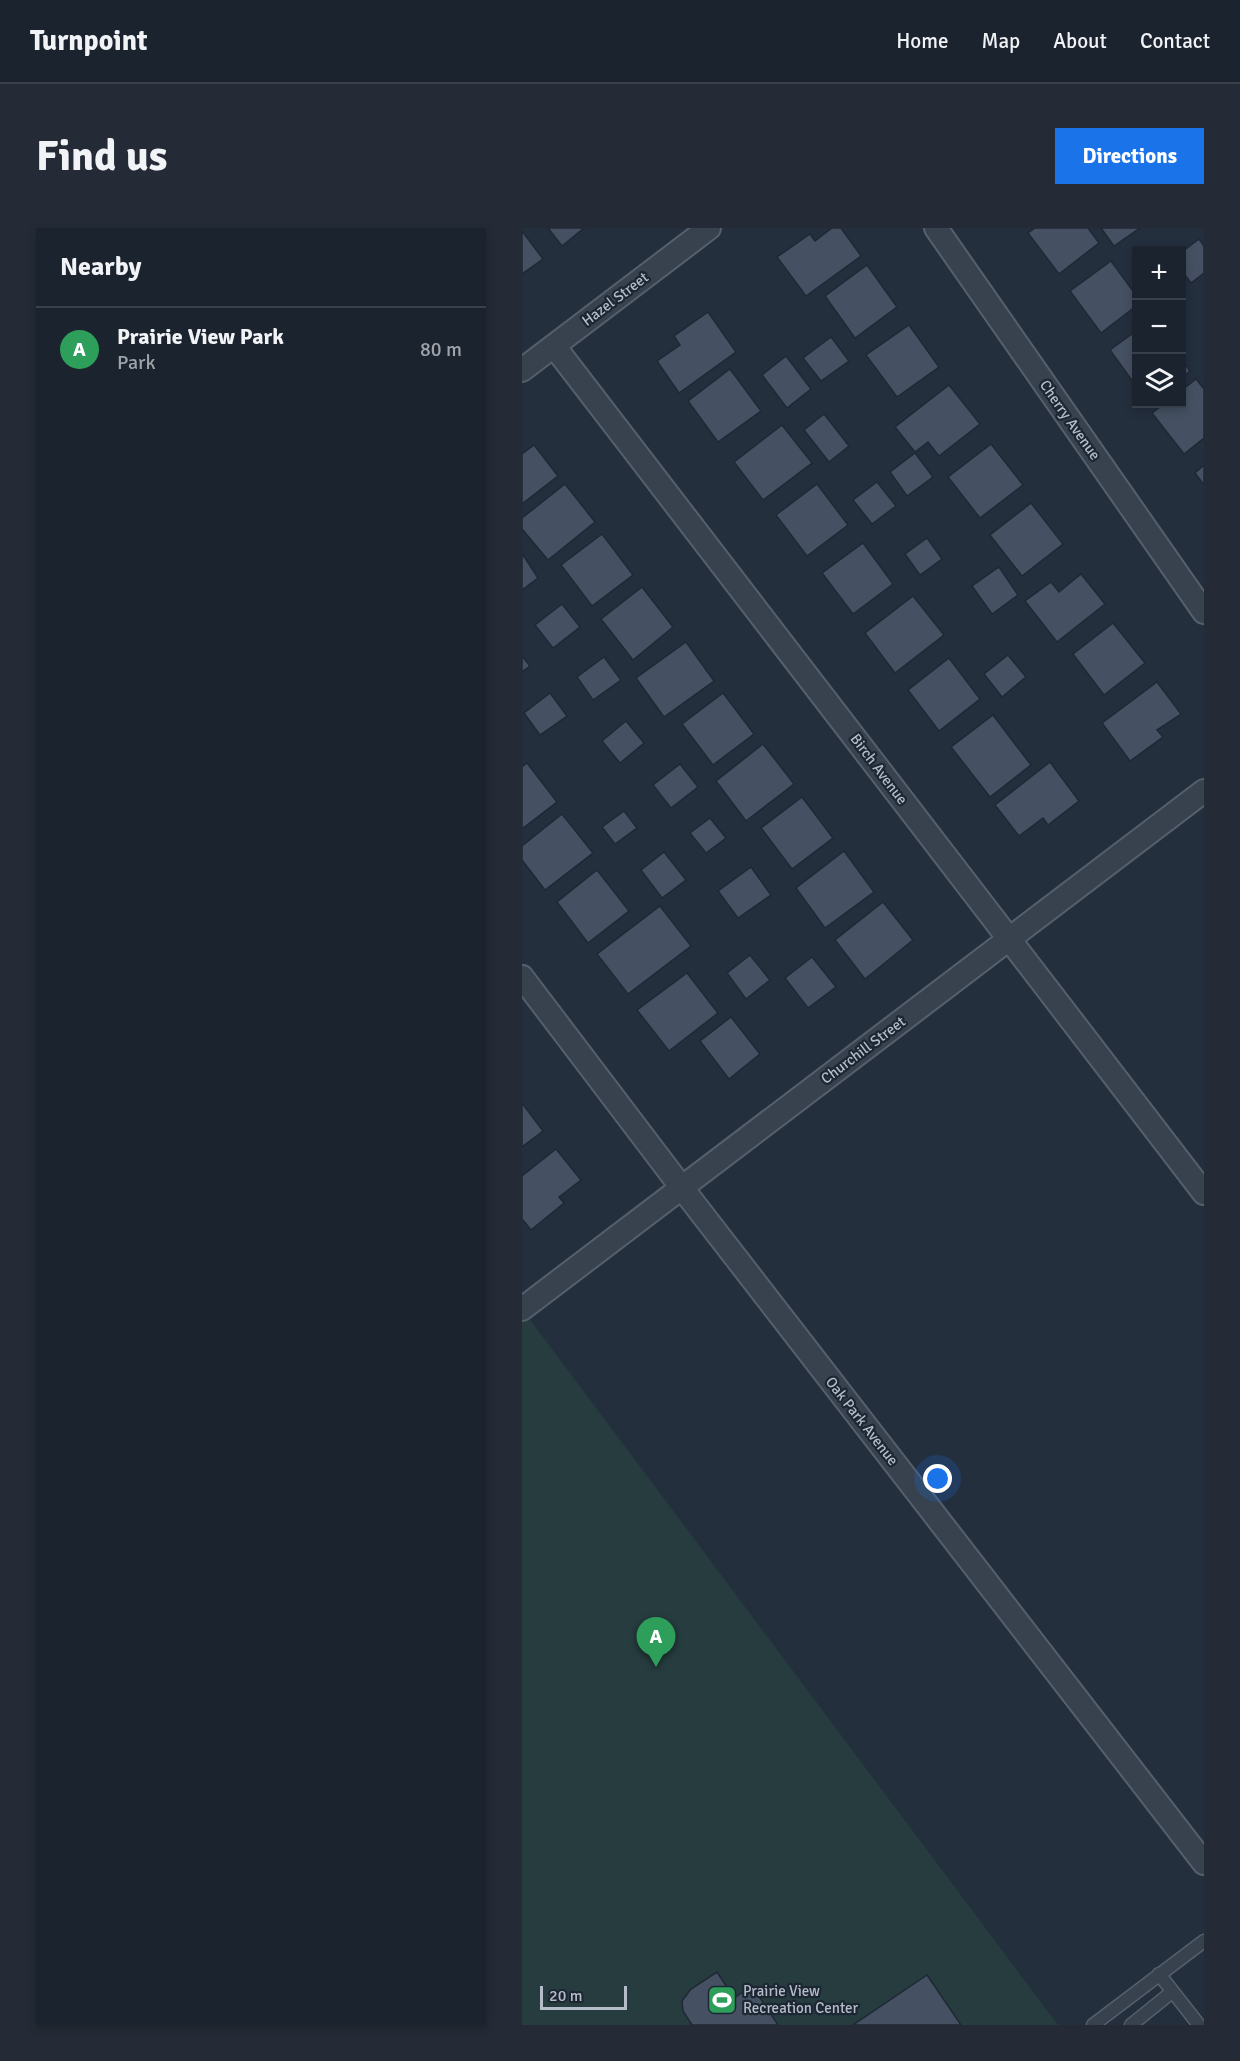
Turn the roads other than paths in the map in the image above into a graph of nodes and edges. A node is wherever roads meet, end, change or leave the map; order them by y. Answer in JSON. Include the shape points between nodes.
{"nodes":[{"id":1,"x":709,"y":228,"type":"edge"},
{"id":2,"x":936,"y":228,"type":"edge"},
{"id":3,"x":554,"y":346,"type":"junction"},
{"id":4,"x":522,"y":370,"type":"edge"},
{"id":5,"x":1204,"y":612,"type":"edge"},
{"id":6,"x":1204,"y":792,"type":"edge"},
{"id":7,"x":1010,"y":939,"type":"junction"},
{"id":8,"x":522,"y":977,"type":"edge"},
{"id":9,"x":682,"y":1188,"type":"junction"},
{"id":10,"x":1204,"y":1193,"type":"edge"},
{"id":11,"x":522,"y":1309,"type":"edge"},
{"id":12,"x":1204,"y":1863,"type":"edge"},
{"id":13,"x":1204,"y":1941,"type":"edge"},
{"id":14,"x":1159,"y":1974,"type":"junction"},
{"id":15,"x":1172,"y":1992,"type":"junction"},
{"id":16,"x":1093,"y":2025,"type":"edge"},
{"id":17,"x":1131,"y":2025,"type":"edge"},
{"id":18,"x":1198,"y":2025,"type":"edge"}],
"edges":[{"from":1,"to":3,"type":"street","name":"Hazel Street"},
{"from":2,"to":5,"type":"street","name":"Cherry Avenue"},
{"from":3,"to":4,"type":"street","name":"Hazel Street"},
{"from":3,"to":7,"type":"street","name":"Birch Avenue"},
{"from":6,"to":7,"type":"street","name":"Churchill Street"},
{"from":7,"to":9,"type":"street","name":"Churchill Street"},
{"from":7,"to":10,"type":"street","name":"Birch Avenue"},
{"from":8,"to":9,"type":"street","name":"Oak Park Avenue"},
{"from":9,"to":11,"type":"street","name":"Churchill Street"},
{"from":9,"to":12,"type":"street","name":"Oak Park Avenue"},
{"from":13,"to":14,"type":"lane"},
{"from":14,"to":15,"type":"lane"},
{"from":14,"to":16,"type":"lane"},
{"from":15,"to":17,"type":"lane"},
{"from":15,"to":18,"type":"lane"}]}
